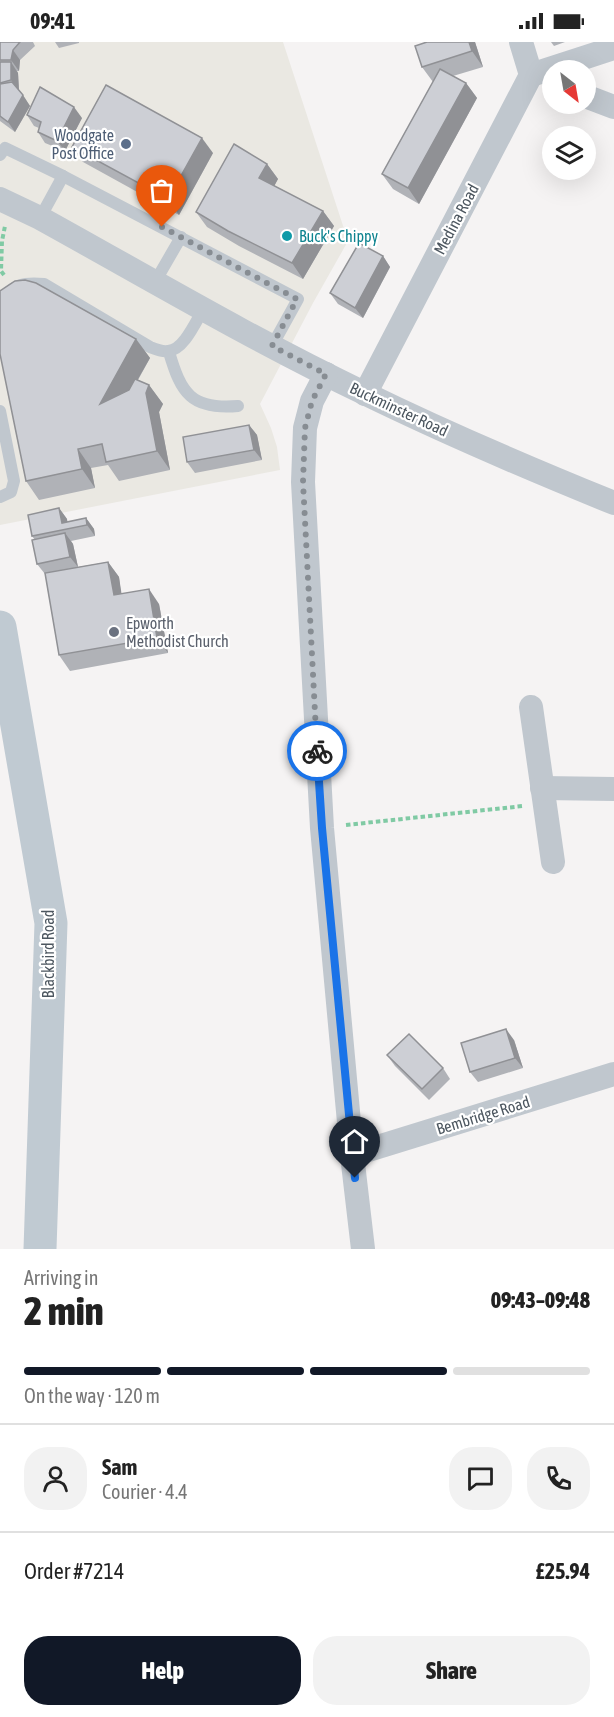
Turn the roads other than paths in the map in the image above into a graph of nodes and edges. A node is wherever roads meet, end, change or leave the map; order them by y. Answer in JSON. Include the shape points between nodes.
{"nodes":[{"id":1,"x":521,"y":42,"type":"edge"},
{"id":2,"x":614,"y":48,"type":"edge"},
{"id":3,"x":586,"y":60,"type":"edge"},
{"id":4,"x":542,"y":79,"type":"edge"},
{"id":5,"x":596,"y":100,"type":"edge"},
{"id":6,"x":614,"y":107,"type":"edge"},
{"id":7,"x":0,"y":155,"type":"edge"},
{"id":8,"x":63,"y":176,"type":"junction"},
{"id":9,"x":0,"y":199,"type":"edge"},
{"id":10,"x":40,"y":218,"type":"junction"},
{"id":11,"x":181,"y":237,"type":"junction"},
{"id":12,"x":155,"y":282,"type":"junction"},
{"id":13,"x":0,"y":301,"type":"edge"},
{"id":14,"x":204,"y":308,"type":"junction"},
{"id":15,"x":272,"y":346,"type":"junction"},
{"id":16,"x":169,"y":351,"type":"junction"},
{"id":17,"x":326,"y":374,"type":"junction"},
{"id":18,"x":365,"y":394,"type":"junction"},
{"id":19,"x":238,"y":406,"type":"dead end"},
{"id":20,"x":0,"y":411,"type":"edge"},
{"id":21,"x":0,"y":497,"type":"edge"},
{"id":22,"x":614,"y":503,"type":"edge"},
{"id":23,"x":0,"y":627,"type":"edge"},
{"id":24,"x":531,"y":707,"type":"dead end"},
{"id":25,"x":614,"y":789,"type":"edge"},
{"id":26,"x":544,"y":796,"type":"junction"},
{"id":27,"x":553,"y":862,"type":"dead end"},
{"id":28,"x":614,"y":1074,"type":"edge"},
{"id":29,"x":352,"y":1155,"type":"junction"},
{"id":30,"x":40,"y":1249,"type":"edge"},
{"id":31,"x":363,"y":1249,"type":"edge"}],
"edges":[{"from":1,"to":4,"type":"street"},
{"from":2,"to":3,"type":"street"},
{"from":4,"to":18,"type":"street","name":"Medina Road"},
{"from":5,"to":6,"type":"street"},
{"from":7,"to":8,"type":"lane","via":[[5,148]]},
{"from":8,"to":10,"type":"lane"},
{"from":8,"to":11,"type":"lane"},
{"from":9,"to":10,"type":"street","name":"Buckminster Road"},
{"from":10,"to":12,"type":"street","name":"Buckminster Road"},
{"from":11,"to":12,"type":"lane"},
{"from":11,"to":15,"type":"lane","via":[[297,299]]},
{"from":12,"to":14,"type":"street","name":"Buckminster Road"},
{"from":13,"to":16,"type":"lane","via":[[12,288],[28,282],[44,284],[150,348]]},
{"from":14,"to":15,"type":"street","name":"Buckminster Road"},
{"from":14,"to":16,"type":"lane","via":[[182,344]]},
{"from":15,"to":17,"type":"street","name":"Buckminster Road"},
{"from":16,"to":19,"type":"lane","via":[[176,376],[193,397],[213,407]]},
{"from":17,"to":18,"type":"street","name":"Buckminster Road"},
{"from":17,"to":29,"type":"street","via":[[312,401],[305,428],[303,482],[322,828]]},
{"from":18,"to":22,"type":"street","name":"Buckminster Road"},
{"from":20,"to":21,"type":"lane","via":[[14,481],[11,492]]},
{"from":23,"to":30,"type":"main road","name":"Blackbird Road","via":[[51,924]]},
{"from":24,"to":26,"type":"street"},
{"from":25,"to":26,"type":"street"},
{"from":26,"to":27,"type":"street"},
{"from":28,"to":29,"type":"street","name":"Bembridge Road"},
{"from":29,"to":31,"type":"street"}]}
